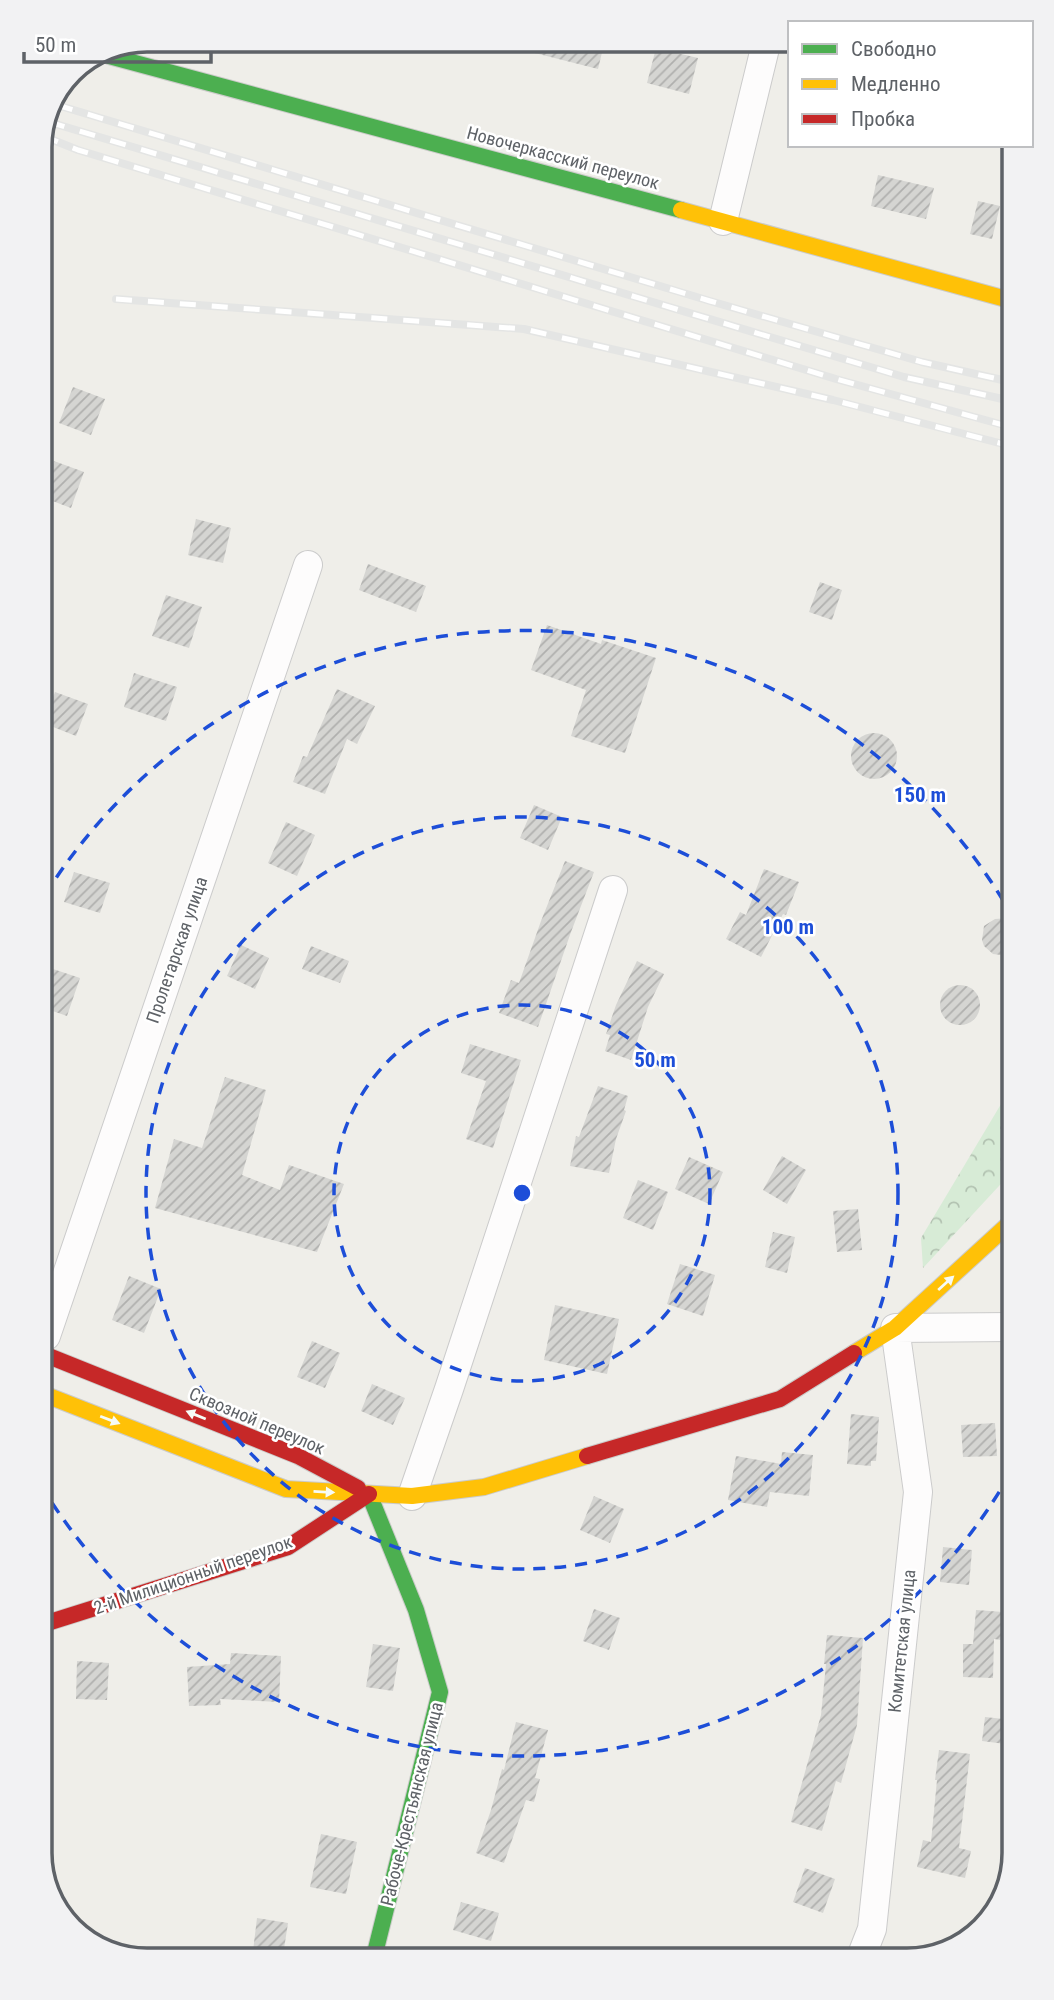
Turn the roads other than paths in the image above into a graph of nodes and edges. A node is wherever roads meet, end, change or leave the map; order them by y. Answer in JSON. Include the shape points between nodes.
{"nodes":[{"id":1,"x":764,"y":53,"type":"edge"},
{"id":2,"x":117,"y":58,"type":"edge"},
{"id":3,"x":723,"y":221,"type":"junction"},
{"id":4,"x":1002,"y":298,"type":"edge"},
{"id":5,"x":308,"y":565,"type":"dead end"},
{"id":6,"x":613,"y":890,"type":"dead end"},
{"id":7,"x":1002,"y":1230,"type":"edge"},
{"id":8,"x":52,"y":1317,"type":"edge"},
{"id":9,"x":1002,"y":1327,"type":"edge"},
{"id":10,"x":895,"y":1328,"type":"junction"},
{"id":11,"x":52,"y":1358,"type":"edge"},
{"id":12,"x":52,"y":1397,"type":"edge"},
{"id":13,"x":369,"y":1494,"type":"junction"},
{"id":14,"x":412,"y":1496,"type":"junction"},
{"id":15,"x":52,"y":1621,"type":"edge"},
{"id":16,"x":376,"y":1947,"type":"edge"},
{"id":17,"x":865,"y":1948,"type":"edge"}],
"edges":[{"from":1,"to":3,"type":"street"},
{"from":2,"to":3,"type":"street","name":"Новочеркасский переулок"},
{"from":3,"to":4,"type":"street","name":"Новочеркасский переулок"},
{"from":5,"to":8,"type":"street","name":"Пролетарская улица"},
{"from":6,"to":14,"type":"street"},
{"from":10,"to":7,"type":"street","one_way":true},
{"from":9,"to":10,"type":"street"},
{"from":10,"to":14,"type":"street","via":[[780,1399],[484,1487]]},
{"from":10,"to":17,"type":"street","name":"Комитетская улица","via":[[918,1492],[872,1929]]},
{"from":13,"to":11,"type":"street","name":"Сквозной переулок","one_way":true,"via":[[298,1456]]},
{"from":12,"to":13,"type":"street","one_way":true,"via":[[286,1489]]},
{"from":13,"to":14,"type":"street"},
{"from":13,"to":15,"type":"street","name":"2-й Милиционный переулок","via":[[288,1547]]},
{"from":13,"to":16,"type":"street","name":"Рабоче-Крестьянская улица","via":[[416,1610],[440,1692]]}]}
